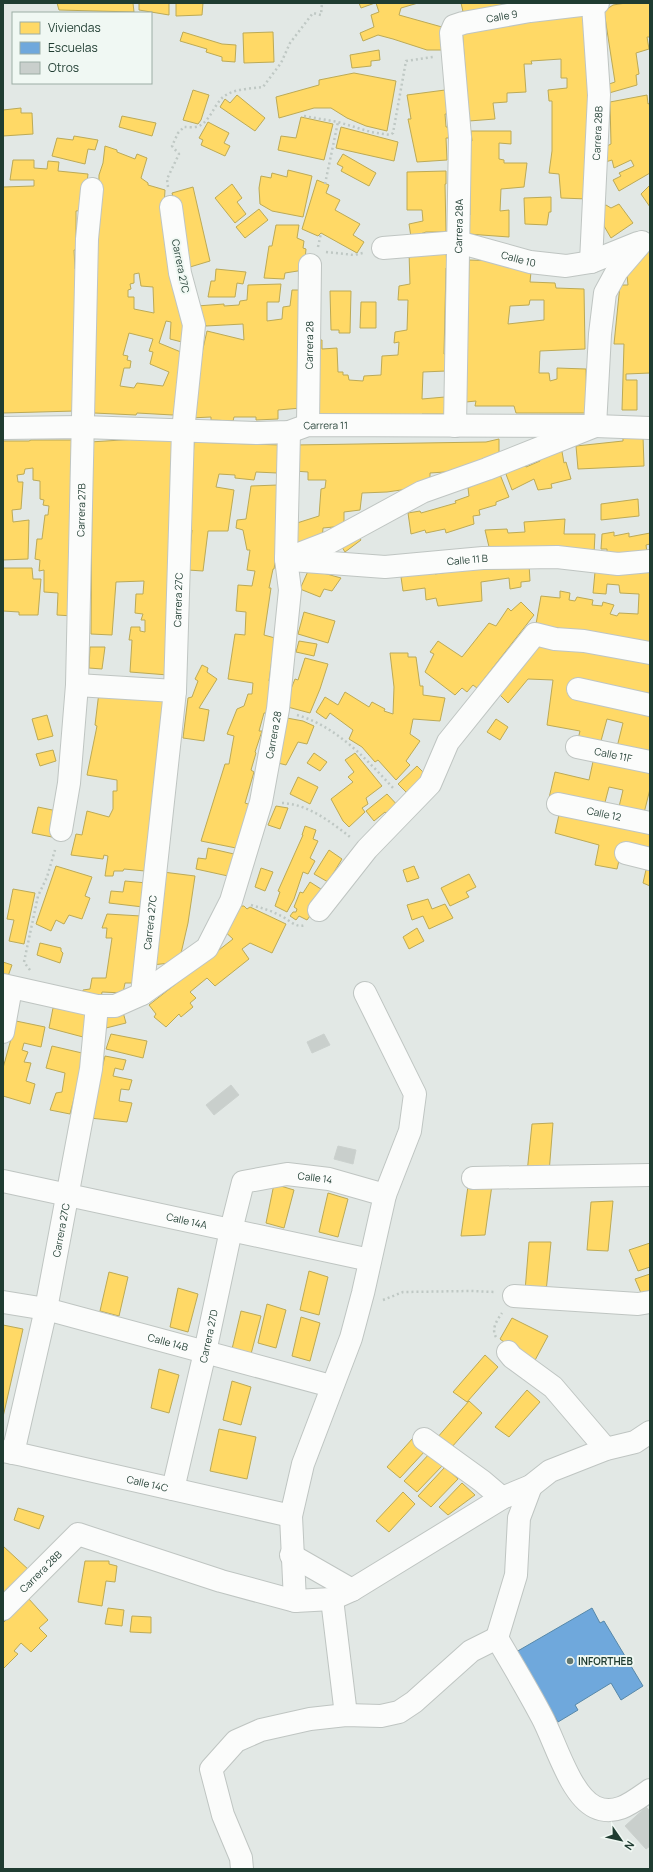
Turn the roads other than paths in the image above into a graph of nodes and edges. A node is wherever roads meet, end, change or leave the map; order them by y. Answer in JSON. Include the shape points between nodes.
{"nodes":[{"id":1,"x":595,"y":4,"type":"edge"},
{"id":2,"x":454,"y":26,"type":"joint"},
{"id":3,"x":92,"y":189,"type":"dead end"},
{"id":4,"x":171,"y":207,"type":"road end"},
{"id":5,"x":646,"y":239,"type":"edge"},
{"id":6,"x":458,"y":242,"type":"junction"},
{"id":7,"x":383,"y":248,"type":"road end"},
{"id":8,"x":317,"y":256,"type":"road end"},
{"id":9,"x":591,"y":262,"type":"junction"},
{"id":10,"x":455,"y":426,"type":"junction"},
{"id":11,"x":595,"y":426,"type":"junction"},
{"id":12,"x":83,"y":427,"type":"junction"},
{"id":13,"x":3,"y":428,"type":"edge"},
{"id":14,"x":650,"y":428,"type":"edge"},
{"id":15,"x":298,"y":429,"type":"junction"},
{"id":16,"x":183,"y":431,"type":"junction"},
{"id":17,"x":286,"y":560,"type":"junction"},
{"id":18,"x":650,"y":562,"type":"edge"},
{"id":19,"x":650,"y":653,"type":"edge"},
{"id":20,"x":76,"y":684,"type":"junction"},
{"id":21,"x":578,"y":689,"type":"dead end"},
{"id":22,"x":175,"y":691,"type":"junction"},
{"id":23,"x":650,"y":705,"type":"edge"},
{"id":24,"x":577,"y":747,"type":"dead end"},
{"id":25,"x":650,"y":762,"type":"edge"},
{"id":26,"x":558,"y":804,"type":"dead end"},
{"id":27,"x":649,"y":818,"type":"edge"},
{"id":28,"x":62,"y":830,"type":"road end"},
{"id":29,"x":626,"y":854,"type":"dead end"},
{"id":30,"x":650,"y":859,"type":"edge"},
{"id":31,"x":319,"y":910,"type":"road end"},
{"id":32,"x":7,"y":987,"type":"edge"},
{"id":33,"x":365,"y":993,"type":"dead end"},
{"id":34,"x":142,"y":994,"type":"junction"},
{"id":35,"x":97,"y":1006,"type":"junction"},
{"id":36,"x":3,"y":1032,"type":"edge"},
{"id":37,"x":650,"y":1175,"type":"edge"},
{"id":38,"x":473,"y":1178,"type":"dead end"},
{"id":39,"x":3,"y":1181,"type":"edge"},
{"id":40,"x":243,"y":1182,"type":"joint"},
{"id":41,"x":67,"y":1195,"type":"junction"},
{"id":42,"x":385,"y":1195,"type":"junction"},
{"id":43,"x":231,"y":1230,"type":"junction"},
{"id":44,"x":370,"y":1260,"type":"junction"},
{"id":45,"x":514,"y":1296,"type":"road end"},
{"id":46,"x":3,"y":1302,"type":"edge"},
{"id":47,"x":650,"y":1302,"type":"edge"},
{"id":48,"x":46,"y":1309,"type":"junction"},
{"id":49,"x":205,"y":1352,"type":"junction"},
{"id":50,"x":508,"y":1352,"type":"road end"},
{"id":51,"x":331,"y":1386,"type":"junction"},
{"id":52,"x":650,"y":1432,"type":"edge"},
{"id":53,"x":424,"y":1439,"type":"dead end"},
{"id":54,"x":606,"y":1449,"type":"junction"},
{"id":55,"x":8,"y":1452,"type":"edge"},
{"id":56,"x":531,"y":1486,"type":"junction"},
{"id":57,"x":173,"y":1489,"type":"junction"},
{"id":58,"x":502,"y":1498,"type":"junction"},
{"id":59,"x":291,"y":1516,"type":"junction"},
{"id":60,"x":292,"y":1555,"type":"junction"},
{"id":61,"x":352,"y":1590,"type":"junction"},
{"id":62,"x":332,"y":1599,"type":"junction"},
{"id":63,"x":295,"y":1601,"type":"junction"},
{"id":64,"x":3,"y":1610,"type":"edge"},
{"id":65,"x":497,"y":1638,"type":"junction"},
{"id":66,"x":346,"y":1715,"type":"junction"},
{"id":67,"x":650,"y":1790,"type":"edge"},
{"id":68,"x":242,"y":1869,"type":"edge"}],
"edges":[{"from":1,"to":2,"type":"street","name":"Calle 9","via":[[530,11]]},
{"from":1,"to":9,"type":"street","name":"Carrera 28B","via":[[599,95]]},
{"from":2,"to":6,"type":"street","name":"Carrera 28A","via":[[451,33],[460,137]]},
{"from":3,"to":12,"type":"street","name":"Carrera 27B","via":[[87,239]]},
{"from":4,"to":16,"type":"street","name":"Carrera 27C","via":[[180,273],[194,325]]},
{"from":5,"to":9,"type":"street","name":"Calle 10"},
{"from":5,"to":11,"type":"street","via":[[617,271],[605,293]]},
{"from":6,"to":7,"type":"street","name":"Calle 10"},
{"from":6,"to":9,"type":"street","name":"Calle 10","via":[[530,262],[566,266]]},
{"from":6,"to":10,"type":"street","name":"Carrera 28A"},
{"from":8,"to":15,"type":"street","name":"Carrera 28"},
{"from":10,"to":11,"type":"street","name":"Carrera 11"},
{"from":10,"to":15,"type":"street","name":"Carrera 11"},
{"from":11,"to":14,"type":"street","name":"Carrera 11"},
{"from":11,"to":17,"type":"street","via":[[422,492],[330,542]]},
{"from":12,"to":13,"type":"street","name":"Carrera 11"},
{"from":12,"to":16,"type":"street","name":"Carrera 11"},
{"from":12,"to":20,"type":"street","name":"Carrera 27B"},
{"from":15,"to":16,"type":"street","name":"Carrera 11","via":[[257,433]]},
{"from":15,"to":17,"type":"street","name":"Carrera 28"},
{"from":16,"to":22,"type":"street","name":"Carrera 27C"},
{"from":17,"to":18,"type":"street","name":"Calle 11 B","via":[[384,567],[482,558],[557,557],[618,564]]},
{"from":17,"to":34,"type":"street","name":"Carrera 28","via":[[290,590],[276,723],[261,802],[231,901],[207,948]]},
{"from":19,"to":31,"type":"street","via":[[535,634],[448,742],[430,784],[367,849]]},
{"from":20,"to":22,"type":"street"},
{"from":20,"to":28,"type":"street","name":"Carrera 27B","via":[[69,783]]},
{"from":21,"to":23,"type":"street"},
{"from":22,"to":34,"type":"street","name":"Carrera 27C"},
{"from":24,"to":25,"type":"street","name":"Calle 11F"},
{"from":26,"to":27,"type":"street","name":"Calle 12"},
{"from":29,"to":30,"type":"street"},
{"from":32,"to":35,"type":"street","name":"Carrera 28"},
{"from":32,"to":36,"type":"street"},
{"from":33,"to":42,"type":"street","via":[[415,1094],[410,1131]]},
{"from":34,"to":35,"type":"street","name":"Carrera 28","via":[[115,1006]]},
{"from":35,"to":41,"type":"street","name":"Carrera 27C","via":[[91,1069]]},
{"from":37,"to":38,"type":"street"},
{"from":39,"to":41,"type":"street","name":"Calle 14A"},
{"from":40,"to":42,"type":"street","name":"Calle 14","via":[[288,1174],[329,1179]]},
{"from":40,"to":43,"type":"street","name":"Carrera 27D"},
{"from":41,"to":43,"type":"street","name":"Calle 14A"},
{"from":41,"to":48,"type":"street","name":"Carrera 27C"},
{"from":42,"to":44,"type":"street"},
{"from":43,"to":44,"type":"street","name":"Calle 14A"},
{"from":43,"to":49,"type":"street","name":"Carrera 27D"},
{"from":44,"to":51,"type":"street","via":[[351,1338]]},
{"from":45,"to":47,"type":"street","via":[[638,1304]]},
{"from":46,"to":48,"type":"street","name":"Calle 14B"},
{"from":48,"to":49,"type":"street","name":"Calle 14B"},
{"from":48,"to":55,"type":"street","name":"Carrera 27C"},
{"from":49,"to":51,"type":"street","name":"Calle 14B"},
{"from":49,"to":57,"type":"street","name":"Carrera 27D"},
{"from":50,"to":54,"type":"street","via":[[553,1387]]},
{"from":51,"to":59,"type":"street","via":[[303,1464]]},
{"from":52,"to":54,"type":"street","via":[[635,1442]]},
{"from":53,"to":58,"type":"street"},
{"from":54,"to":56,"type":"street","via":[[550,1471]]},
{"from":55,"to":57,"type":"street","name":"Calle 14C"},
{"from":56,"to":58,"type":"street"},
{"from":56,"to":65,"type":"street","via":[[519,1518],[516,1575]]},
{"from":57,"to":59,"type":"street","name":"Calle 14C"},
{"from":58,"to":61,"type":"street"},
{"from":59,"to":60,"type":"street"},
{"from":60,"to":61,"type":"street"},
{"from":60,"to":63,"type":"street"},
{"from":61,"to":62,"type":"street"},
{"from":62,"to":63,"type":"street"},
{"from":62,"to":66,"type":"street"},
{"from":63,"to":64,"type":"street","name":"Carrera 28B","via":[[221,1581],[78,1534]]},
{"from":65,"to":66,"type":"street","via":[[471,1651],[414,1702],[399,1712],[381,1716]]},
{"from":65,"to":67,"type":"street","via":[[543,1718],[562,1764],[584,1799],[596,1807],[609,1810],[624,1808]]},
{"from":66,"to":68,"type":"street","via":[[310,1719],[261,1730],[236,1741],[211,1769],[223,1814],[241,1858]]}]}
